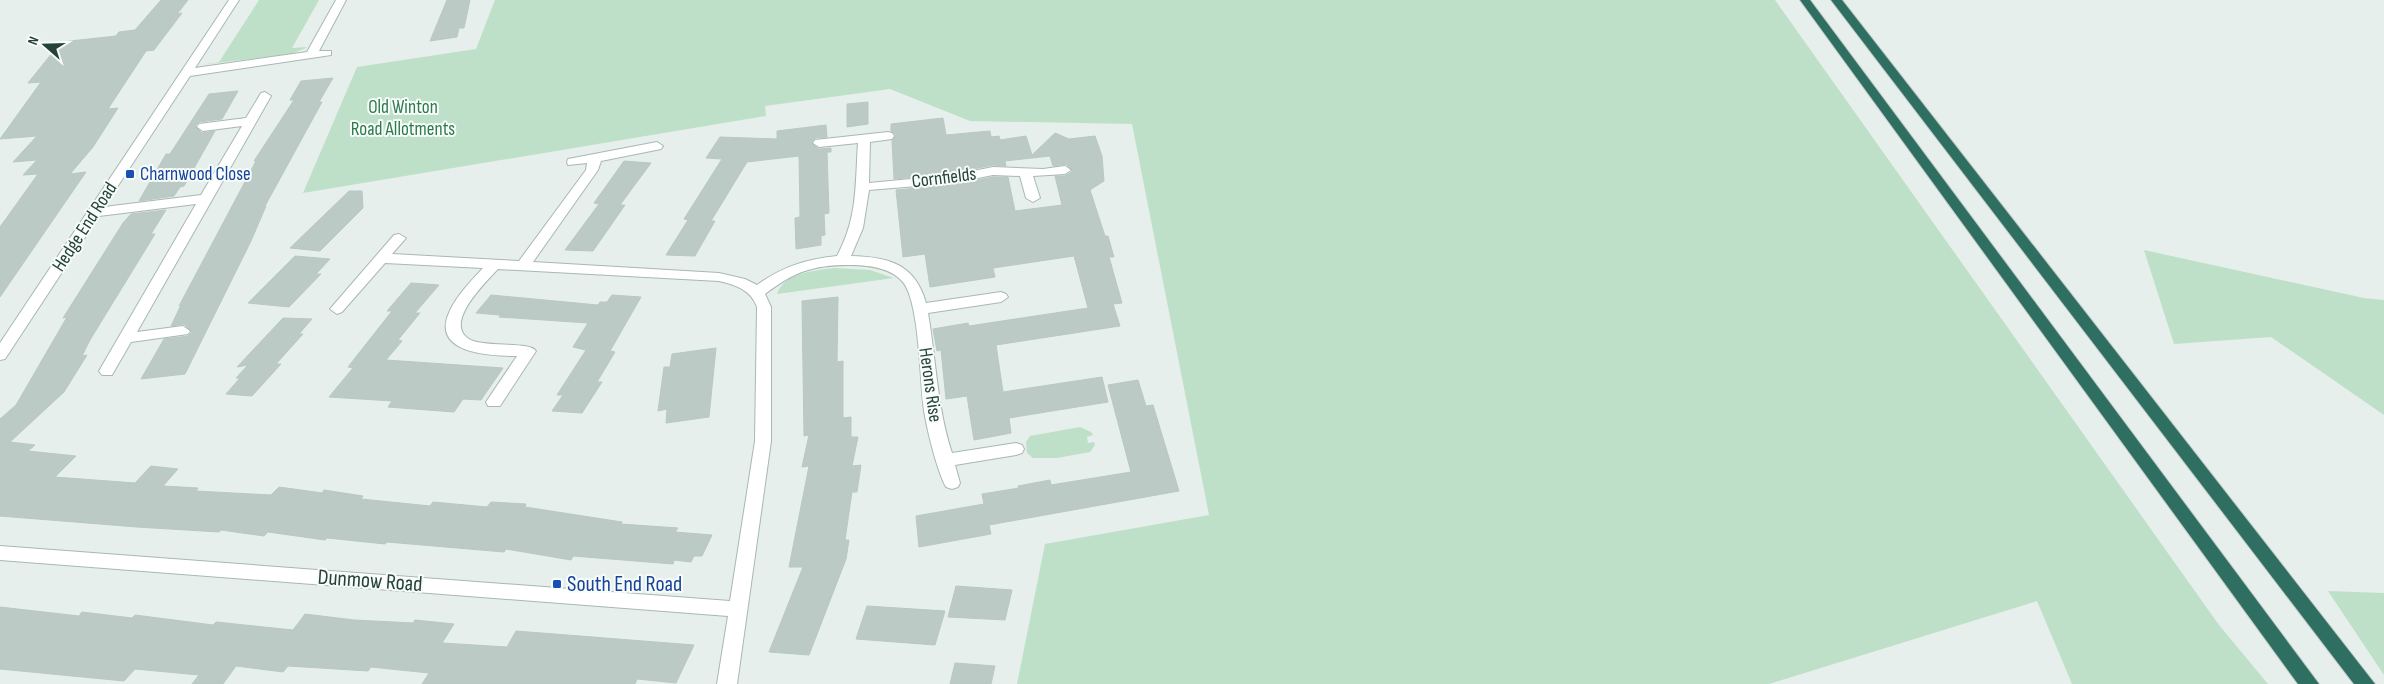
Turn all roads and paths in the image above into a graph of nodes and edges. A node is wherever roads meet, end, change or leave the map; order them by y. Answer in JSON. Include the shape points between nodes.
{"nodes":[{"id":1,"x":234,"y":0,"type":"edge"},
{"id":2,"x":340,"y":0,"type":"edge"},
{"id":3,"x":1804,"y":0,"type":"edge"},
{"id":4,"x":1836,"y":0,"type":"edge"},
{"id":5,"x":327,"y":53,"type":"dead end"},
{"id":6,"x":311,"y":55,"type":"junction"},
{"id":7,"x":187,"y":73,"type":"junction"},
{"id":8,"x":264,"y":96,"type":"dead end"},
{"id":9,"x":250,"y":121,"type":"junction"},
{"id":10,"x":203,"y":126,"type":"dead end"},
{"id":11,"x":888,"y":136,"type":"dead end"},
{"id":12,"x":864,"y":139,"type":"junction"},
{"id":13,"x":819,"y":143,"type":"dead end"},
{"id":14,"x":657,"y":146,"type":"dead end"},
{"id":15,"x":595,"y":158,"type":"junction"},
{"id":16,"x":573,"y":162,"type":"dead end"},
{"id":17,"x":1066,"y":170,"type":"dead end"},
{"id":18,"x":1025,"y":172,"type":"junction"},
{"id":19,"x":864,"y":187,"type":"junction"},
{"id":20,"x":1033,"y":198,"type":"dead end"},
{"id":21,"x":205,"y":199,"type":"junction"},
{"id":22,"x":95,"y":212,"type":"junction"},
{"id":23,"x":400,"y":238,"type":"dead end"},
{"id":24,"x":382,"y":258,"type":"junction"},
{"id":25,"x":842,"y":260,"type":"junction"},
{"id":26,"x":494,"y":264,"type":"junction"},
{"id":27,"x":523,"y":266,"type":"junction"},
{"id":28,"x":758,"y":292,"type":"junction"},
{"id":29,"x":1002,"y":297,"type":"dead end"},
{"id":30,"x":336,"y":309,"type":"dead end"},
{"id":31,"x":920,"y":309,"type":"junction"},
{"id":32,"x":183,"y":331,"type":"dead end"},
{"id":33,"x":126,"y":338,"type":"junction"},
{"id":34,"x":0,"y":356,"type":"edge"},
{"id":35,"x":107,"y":371,"type":"dead end"},
{"id":36,"x":494,"y":402,"type":"dead end"},
{"id":37,"x":1016,"y":449,"type":"dead end"},
{"id":38,"x":946,"y":460,"type":"junction"},
{"id":39,"x":952,"y":483,"type":"dead end"},
{"id":40,"x":0,"y":553,"type":"edge"},
{"id":41,"x":739,"y":609,"type":"junction"},
{"id":42,"x":727,"y":684,"type":"edge"},
{"id":43,"x":2309,"y":684,"type":"edge"},
{"id":44,"x":2365,"y":684,"type":"edge"}],
"edges":[{"from":1,"to":7,"type":"street","name":"Hedge End Road"},
{"from":2,"to":6,"type":"street"},
{"from":3,"to":43,"type":"highway"},
{"from":4,"to":44,"type":"highway"},
{"from":5,"to":6,"type":"street"},
{"from":6,"to":7,"type":"street"},
{"from":7,"to":22,"type":"street","name":"Hedge End Road"},
{"from":8,"to":9,"type":"street"},
{"from":9,"to":10,"type":"street"},
{"from":9,"to":21,"type":"street"},
{"from":11,"to":12,"type":"street"},
{"from":12,"to":13,"type":"street"},
{"from":12,"to":19,"type":"street"},
{"from":14,"to":15,"type":"street"},
{"from":15,"to":16,"type":"street"},
{"from":15,"to":27,"type":"street","via":[[592,170]]},
{"from":17,"to":18,"type":"street","name":"Cornfields"},
{"from":18,"to":19,"type":"street","name":"Cornfields","via":[[993,171],[953,179]]},
{"from":18,"to":20,"type":"street"},
{"from":19,"to":25,"type":"street","via":[[861,218],[852,244]]},
{"from":21,"to":22,"type":"street"},
{"from":21,"to":33,"type":"street"},
{"from":22,"to":34,"type":"street","name":"Hedge End Road"},
{"from":23,"to":24,"type":"street"},
{"from":24,"to":26,"type":"street"},
{"from":24,"to":30,"type":"street"},
{"from":25,"to":28,"type":"street","name":"Herons Rise","via":[[793,269]]},
{"from":25,"to":31,"type":"street","name":"Herons Rise","via":[[885,266],[903,274],[915,289]]},
{"from":26,"to":27,"type":"street"},
{"from":26,"to":36,"type":"street","via":[[458,309],[452,323],[454,334],[470,346],[528,351]]},
{"from":27,"to":28,"type":"street","via":[[719,277]]},
{"from":28,"to":41,"type":"street","via":[[764,307],[763,441]]},
{"from":29,"to":31,"type":"street"},
{"from":31,"to":38,"type":"street","name":"Herons Rise","via":[[933,420]]},
{"from":32,"to":33,"type":"street"},
{"from":33,"to":35,"type":"street"},
{"from":37,"to":38,"type":"street"},
{"from":38,"to":39,"type":"street","name":"Herons Rise"},
{"from":40,"to":41,"type":"street","name":"Dunmow Road"},
{"from":41,"to":42,"type":"street"}]}
